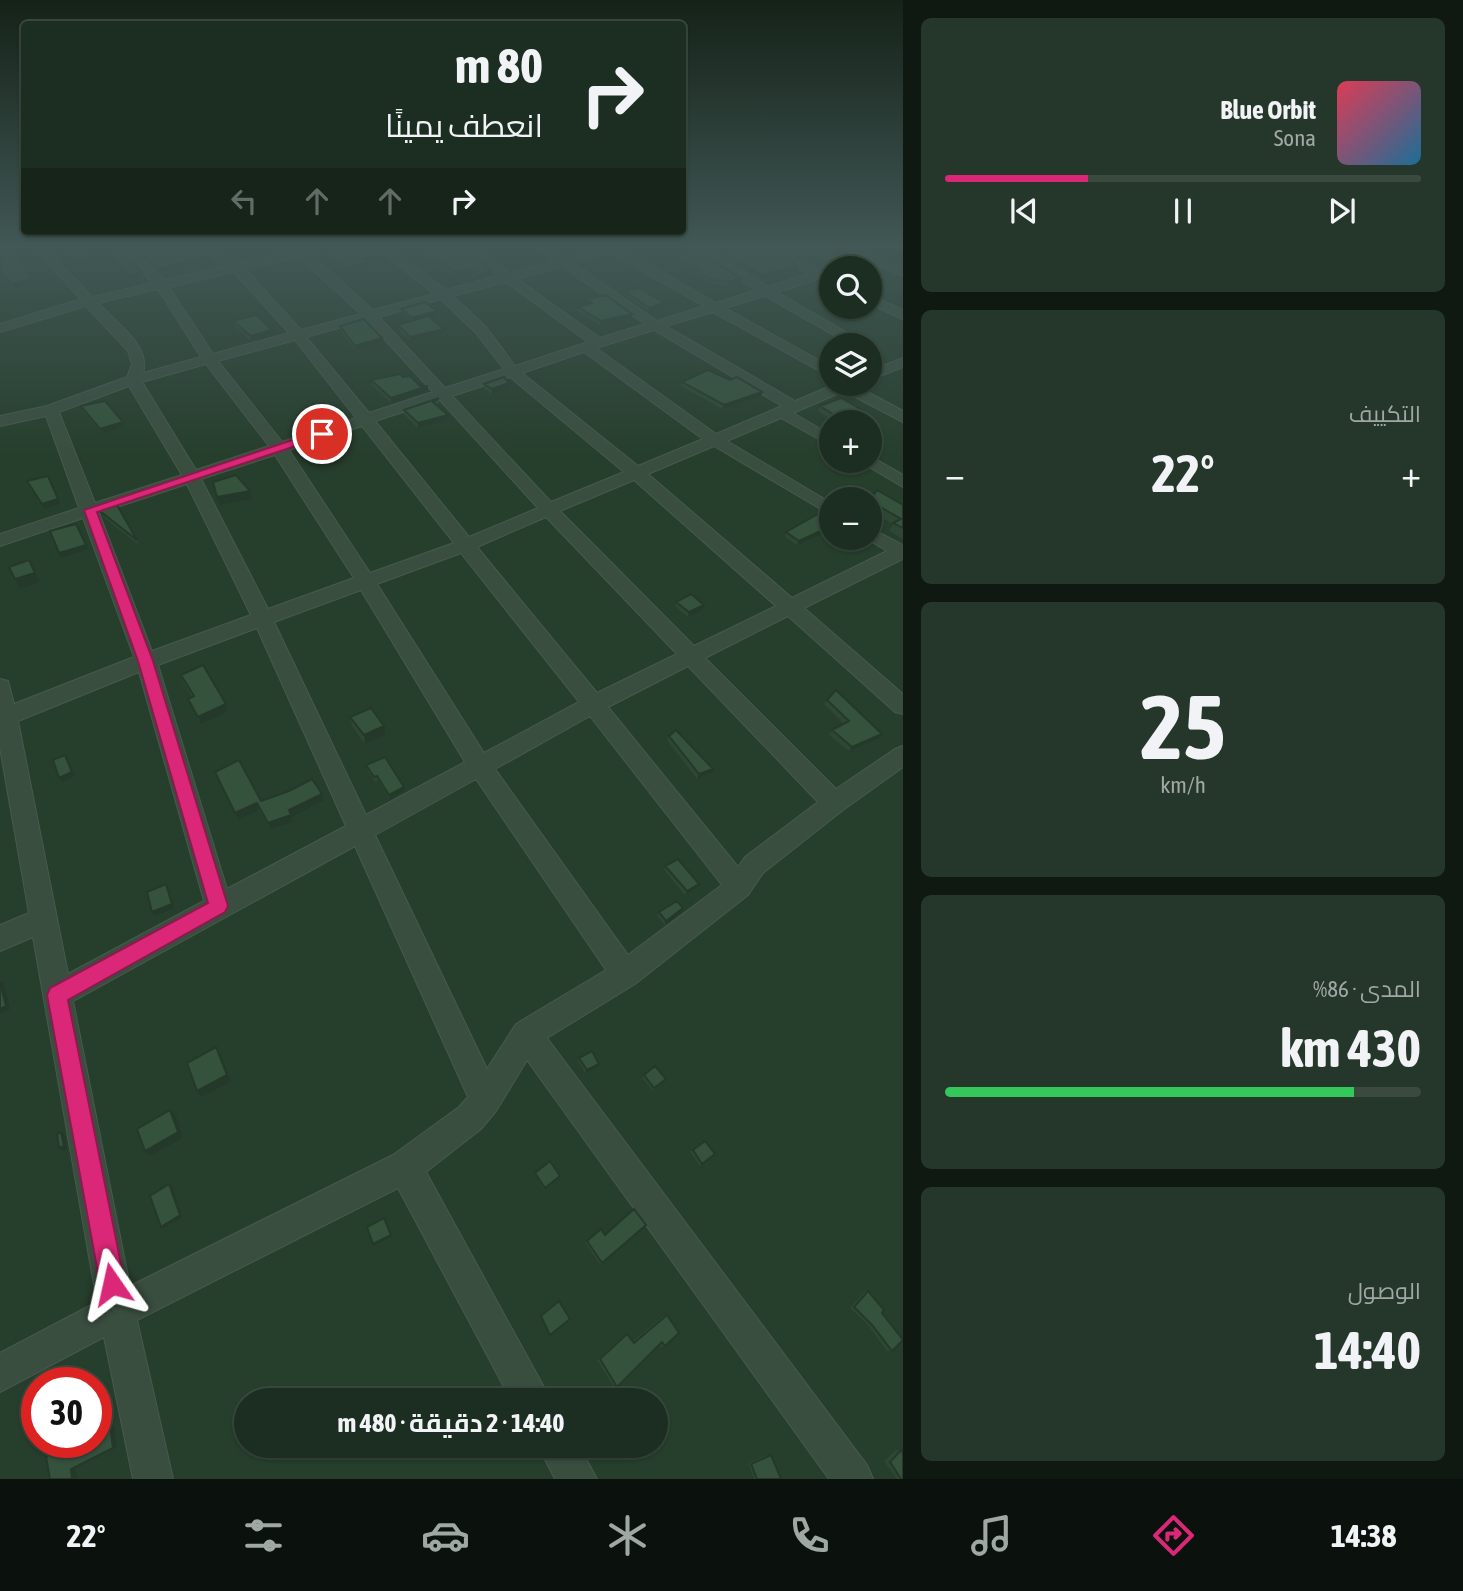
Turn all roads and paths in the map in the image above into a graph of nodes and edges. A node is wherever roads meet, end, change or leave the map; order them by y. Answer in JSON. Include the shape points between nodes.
{"nodes":[{"id":1,"x":32,"y":317,"type":"edge"},
{"id":2,"x":104,"y":317,"type":"edge"},
{"id":3,"x":183,"y":317,"type":"edge"},
{"id":4,"x":282,"y":317,"type":"edge"},
{"id":5,"x":362,"y":317,"type":"edge"},
{"id":6,"x":372,"y":317,"type":"edge"},
{"id":7,"x":467,"y":317,"type":"edge"},
{"id":8,"x":557,"y":317,"type":"edge"},
{"id":9,"x":643,"y":317,"type":"edge"},
{"id":10,"x":680,"y":317,"type":"edge"},
{"id":11,"x":729,"y":317,"type":"edge"},
{"id":12,"x":812,"y":317,"type":"edge"},
{"id":13,"x":655,"y":325,"type":"junction"},
{"id":14,"x":0,"y":328,"type":"edge"},
{"id":15,"x":841,"y":333,"type":"edge"},
{"id":16,"x":298,"y":334,"type":"junction"},
{"id":17,"x":592,"y":345,"type":"junction"},
{"id":18,"x":882,"y":355,"type":"edge"},
{"id":19,"x":208,"y":358,"type":"junction"},
{"id":20,"x":900,"y":363,"type":"edge"},
{"id":21,"x":819,"y":366,"type":"edge"},
{"id":22,"x":882,"y":371,"type":"edge"},
{"id":23,"x":513,"y":372,"type":"junction"},
{"id":24,"x":133,"y":380,"type":"junction"},
{"id":25,"x":443,"y":395,"type":"junction"},
{"id":26,"x":823,"y":396,"type":"edge"},
{"id":27,"x":869,"y":396,"type":"edge"},
{"id":28,"x":51,"y":410,"type":"junction"},
{"id":29,"x":790,"y":411,"type":"junction"},
{"id":30,"x":903,"y":417,"type":"edge"},
{"id":31,"x":365,"y":420,"type":"junction"},
{"id":32,"x":0,"y":421,"type":"edge"},
{"id":33,"x":819,"y":432,"type":"edge"},
{"id":34,"x":716,"y":441,"type":"junction"},
{"id":35,"x":278,"y":447,"type":"junction"},
{"id":36,"x":882,"y":470,"type":"edge"},
{"id":37,"x":637,"y":474,"type":"junction"},
{"id":38,"x":191,"y":476,"type":"junction"},
{"id":39,"x":903,"y":482,"type":"edge"},
{"id":40,"x":819,"y":503,"type":"edge"},
{"id":41,"x":90,"y":510,"type":"junction"},
{"id":42,"x":549,"y":510,"type":"junction"},
{"id":43,"x":0,"y":540,"type":"edge"},
{"id":44,"x":882,"y":540,"type":"edge"},
{"id":45,"x":465,"y":545,"type":"junction"},
{"id":46,"x":902,"y":552,"type":"edge"},
{"id":47,"x":366,"y":582,"type":"junction"},
{"id":48,"x":787,"y":607,"type":"junction"},
{"id":49,"x":262,"y":618,"type":"junction"},
{"id":50,"x":690,"y":656,"type":"junction"},
{"id":51,"x":146,"y":661,"type":"junction"},
{"id":52,"x":0,"y":687,"type":"edge"},
{"id":53,"x":592,"y":705,"type":"junction"},
{"id":54,"x":903,"y":706,"type":"edge"},
{"id":55,"x":3,"y":718,"type":"edge"},
{"id":56,"x":903,"y":755,"type":"edge"},
{"id":57,"x":481,"y":767,"type":"junction"},
{"id":58,"x":834,"y":803,"type":"junction"},
{"id":59,"x":360,"y":830,"type":"junction"},
{"id":60,"x":739,"y":887,"type":"junction"},
{"id":61,"x":219,"y":906,"type":"junction"},
{"id":62,"x":43,"y":920,"type":"junction"},
{"id":63,"x":0,"y":938,"type":"edge"},
{"id":64,"x":625,"y":974,"type":"junction"},
{"id":65,"x":57,"y":995,"type":"junction"},
{"id":66,"x":526,"y":1034,"type":"junction"},
{"id":67,"x":485,"y":1100,"type":"junction"},
{"id":68,"x":405,"y":1167,"type":"junction"},
{"id":69,"x":117,"y":1311,"type":"junction"},
{"id":70,"x":0,"y":1373,"type":"edge"},
{"id":71,"x":525,"y":1388,"type":"edge"},
{"id":72,"x":564,"y":1458,"type":"edge"},
{"id":73,"x":153,"y":1479,"type":"edge"},
{"id":74,"x":577,"y":1479,"type":"edge"},
{"id":75,"x":853,"y":1479,"type":"edge"}],
"edges":[{"from":1,"to":14,"type":"street"},
{"from":2,"to":24,"type":"street","via":[[135,350],[139,364]]},
{"from":3,"to":19,"type":"street"},
{"from":4,"to":16,"type":"street"},
{"from":5,"to":16,"type":"street"},
{"from":6,"to":25,"type":"street"},
{"from":7,"to":23,"type":"street"},
{"from":8,"to":17,"type":"street"},
{"from":9,"to":13,"type":"street"},
{"from":10,"to":13,"type":"street"},
{"from":11,"to":21,"type":"street"},
{"from":12,"to":15,"type":"street"},
{"from":13,"to":17,"type":"street"},
{"from":13,"to":29,"type":"street"},
{"from":16,"to":19,"type":"street"},
{"from":16,"to":31,"type":"street"},
{"from":17,"to":23,"type":"street"},
{"from":17,"to":34,"type":"street"},
{"from":18,"to":20,"type":"street"},
{"from":19,"to":24,"type":"street"},
{"from":19,"to":35,"type":"street"},
{"from":20,"to":22,"type":"street"},
{"from":23,"to":25,"type":"street"},
{"from":23,"to":37,"type":"street"},
{"from":24,"to":28,"type":"street"},
{"from":24,"to":38,"type":"street"},
{"from":25,"to":31,"type":"street"},
{"from":25,"to":42,"type":"street"},
{"from":26,"to":29,"type":"street"},
{"from":27,"to":30,"type":"street"},
{"from":28,"to":32,"type":"street"},
{"from":28,"to":41,"type":"street"},
{"from":29,"to":33,"type":"street"},
{"from":29,"to":34,"type":"street"},
{"from":31,"to":35,"type":"street"},
{"from":31,"to":45,"type":"street"},
{"from":34,"to":37,"type":"street"},
{"from":34,"to":40,"type":"street"},
{"from":35,"to":38,"type":"street"},
{"from":35,"to":47,"type":"street"},
{"from":36,"to":39,"type":"street"},
{"from":37,"to":42,"type":"street"},
{"from":37,"to":48,"type":"street"},
{"from":38,"to":41,"type":"street"},
{"from":38,"to":49,"type":"street"},
{"from":41,"to":43,"type":"street"},
{"from":41,"to":51,"type":"street"},
{"from":42,"to":45,"type":"street"},
{"from":42,"to":50,"type":"street"},
{"from":44,"to":46,"type":"street"},
{"from":45,"to":47,"type":"street"},
{"from":45,"to":53,"type":"street"},
{"from":46,"to":48,"type":"street"},
{"from":47,"to":49,"type":"street"},
{"from":47,"to":57,"type":"street"},
{"from":48,"to":50,"type":"street"},
{"from":48,"to":54,"type":"street"},
{"from":49,"to":51,"type":"street"},
{"from":49,"to":59,"type":"street"},
{"from":50,"to":53,"type":"street"},
{"from":50,"to":58,"type":"street"},
{"from":51,"to":55,"type":"street"},
{"from":51,"to":61,"type":"street"},
{"from":52,"to":55,"type":"street"},
{"from":53,"to":57,"type":"street"},
{"from":53,"to":60,"type":"street"},
{"from":55,"to":62,"type":"street"},
{"from":56,"to":58,"type":"street"},
{"from":57,"to":59,"type":"street"},
{"from":57,"to":64,"type":"street"},
{"from":58,"to":60,"type":"street","via":[[754,865]]},
{"from":59,"to":61,"type":"street"},
{"from":59,"to":67,"type":"street"},
{"from":60,"to":64,"type":"street"},
{"from":61,"to":65,"type":"street"},
{"from":62,"to":63,"type":"street"},
{"from":62,"to":65,"type":"street"},
{"from":64,"to":66,"type":"street"},
{"from":65,"to":69,"type":"street"},
{"from":66,"to":67,"type":"street"},
{"from":66,"to":75,"type":"street"},
{"from":67,"to":68,"type":"street","via":[[470,1118]]},
{"from":68,"to":69,"type":"street"},
{"from":68,"to":71,"type":"street"},
{"from":69,"to":70,"type":"street"},
{"from":69,"to":73,"type":"street"},
{"from":72,"to":74,"type":"street"}]}
